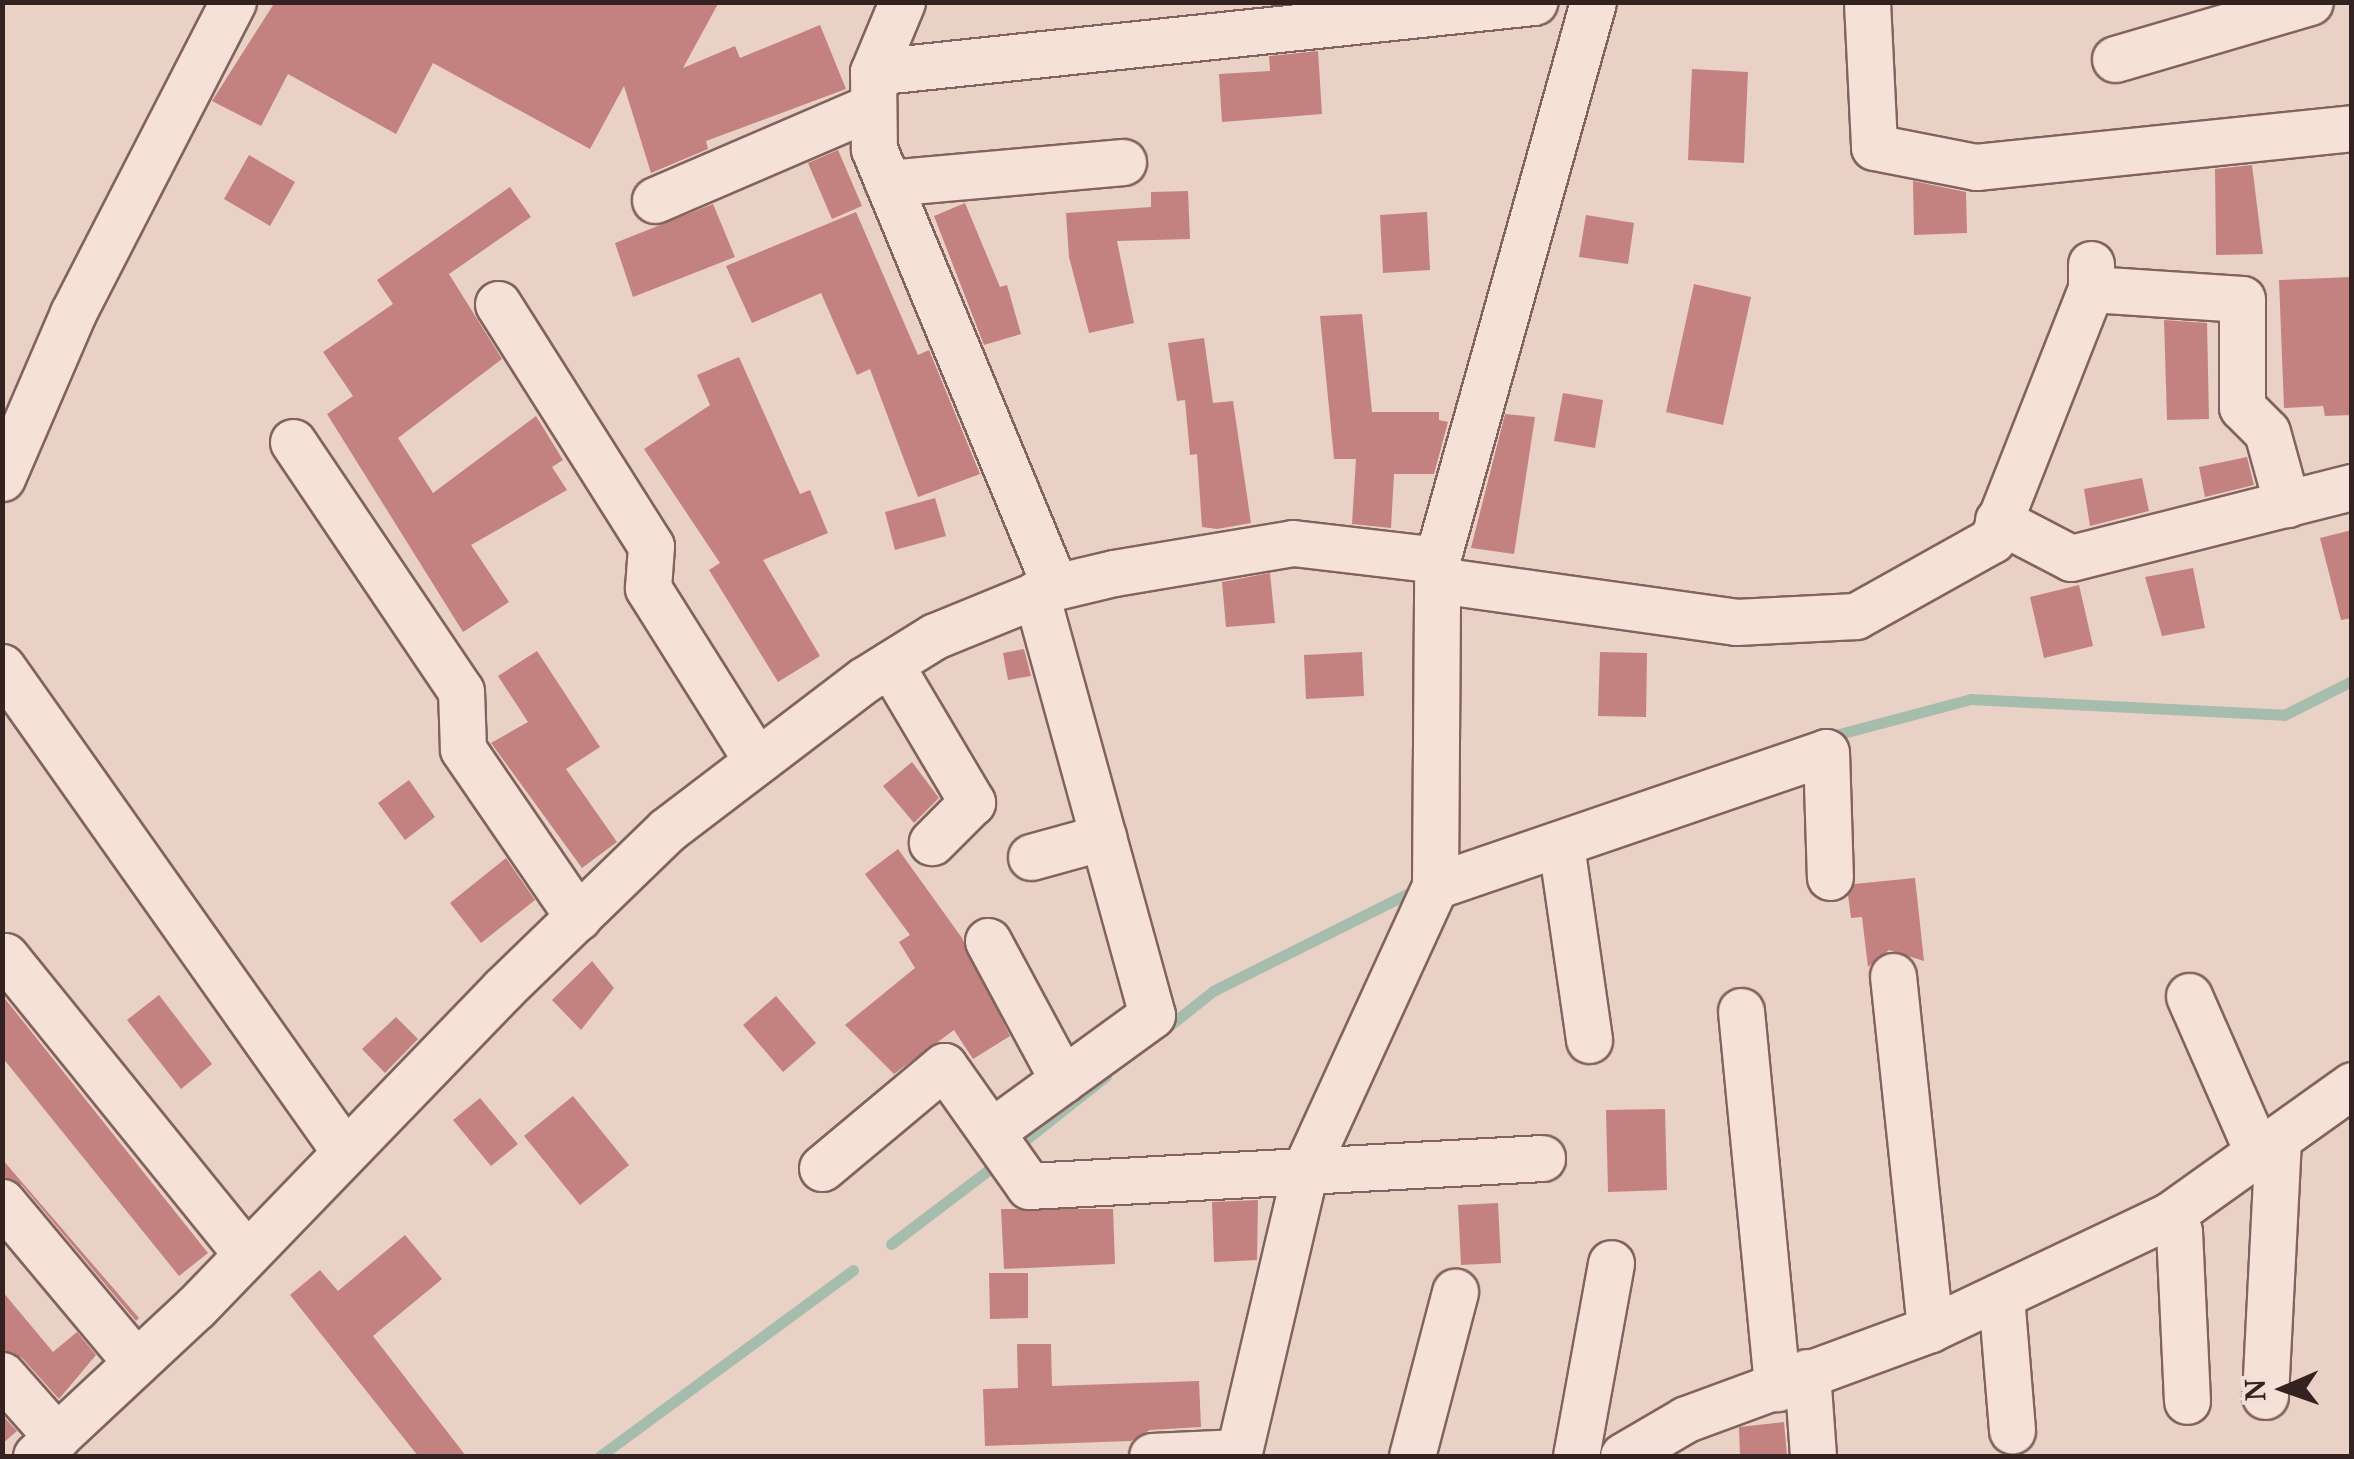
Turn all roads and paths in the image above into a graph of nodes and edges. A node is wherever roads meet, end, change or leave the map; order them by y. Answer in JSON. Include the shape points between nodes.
{"nodes":[{"id":1,"x":233,"y":2,"type":"edge"},
{"id":2,"x":902,"y":2,"type":"edge"},
{"id":3,"x":1534,"y":2,"type":"edge"},
{"id":4,"x":1593,"y":2,"type":"edge"},
{"id":5,"x":1867,"y":2,"type":"edge"},
{"id":6,"x":2310,"y":2,"type":"edge"},
{"id":7,"x":2114,"y":59,"type":"dead end"},
{"id":8,"x":873,"y":89,"type":"junction"},
{"id":9,"x":2352,"y":128,"type":"edge"},
{"id":10,"x":1123,"y":162,"type":"dead end"},
{"id":11,"x":888,"y":183,"type":"junction"},
{"id":12,"x":655,"y":200,"type":"dead end"},
{"id":13,"x":498,"y":304,"type":"dead end"},
{"id":14,"x":293,"y":442,"type":"dead end"},
{"id":15,"x":2,"y":478,"type":"edge"},
{"id":16,"x":2352,"y":487,"type":"edge"},
{"id":17,"x":2287,"y":504,"type":"junction"},
{"id":18,"x":1998,"y":520,"type":"junction"},
{"id":19,"x":1438,"y":570,"type":"junction"},
{"id":20,"x":1046,"y":590,"type":"junction"},
{"id":21,"x":890,"y":664,"type":"junction"},
{"id":22,"x":2,"y":667,"type":"edge"},
{"id":23,"x":757,"y":762,"type":"junction"},
{"id":24,"x":1103,"y":837,"type":"junction"},
{"id":25,"x":932,"y":842,"type":"dead end"},
{"id":26,"x":1561,"y":845,"type":"junction"},
{"id":27,"x":1032,"y":856,"type":"dead end"},
{"id":28,"x":1830,"y":877,"type":"dead end"},
{"id":29,"x":1435,"y":886,"type":"junction"},
{"id":30,"x":578,"y":917,"type":"junction"},
{"id":31,"x":988,"y":941,"type":"dead end"},
{"id":32,"x":5,"y":956,"type":"dead end"},
{"id":33,"x":1893,"y":976,"type":"dead end"},
{"id":34,"x":2188,"y":996,"type":"dead end"},
{"id":35,"x":1741,"y":1010,"type":"dead end"},
{"id":36,"x":1589,"y":1040,"type":"dead end"},
{"id":37,"x":1063,"y":1080,"type":"junction"},
{"id":38,"x":2352,"y":1085,"type":"edge"},
{"id":39,"x":991,"y":1132,"type":"junction"},
{"id":40,"x":2268,"y":1146,"type":"junction"},
{"id":41,"x":345,"y":1152,"type":"junction"},
{"id":42,"x":1542,"y":1158,"type":"dead end"},
{"id":43,"x":822,"y":1168,"type":"dead end"},
{"id":44,"x":1305,"y":1170,"type":"junction"},
{"id":45,"x":2,"y":1202,"type":"edge"},
{"id":46,"x":2170,"y":1215,"type":"junction"},
{"id":47,"x":246,"y":1254,"type":"junction"},
{"id":48,"x":1611,"y":1263,"type":"dead end"},
{"id":49,"x":1456,"y":1292,"type":"dead end"},
{"id":50,"x":2002,"y":1296,"type":"junction"},
{"id":51,"x":1930,"y":1329,"type":"junction"},
{"id":52,"x":136,"y":1362,"type":"junction"},
{"id":53,"x":2,"y":1375,"type":"edge"},
{"id":54,"x":1792,"y":1380,"type":"junction"},
{"id":55,"x":2265,"y":1396,"type":"dead end"},
{"id":56,"x":2187,"y":1401,"type":"dead end"},
{"id":57,"x":2012,"y":1431,"type":"dead end"},
{"id":58,"x":46,"y":1446,"type":"edge"},
{"id":59,"x":1238,"y":1454,"type":"edge"},
{"id":60,"x":1152,"y":1456,"type":"edge"},
{"id":61,"x":1412,"y":1456,"type":"edge"},
{"id":62,"x":1576,"y":1456,"type":"edge"},
{"id":63,"x":1622,"y":1456,"type":"edge"},
{"id":64,"x":1813,"y":1456,"type":"edge"}],
"edges":[{"from":1,"to":15,"type":"street","via":[[73,314]]},
{"from":2,"to":8,"type":"street"},
{"from":3,"to":8,"type":"street"},
{"from":4,"to":19,"type":"street"},
{"from":5,"to":9,"type":"street","via":[[1874,147],[1976,167]]},
{"from":6,"to":7,"type":"street"},
{"from":8,"to":11,"type":"street","via":[[874,149]]},
{"from":8,"to":12,"type":"street"},
{"from":10,"to":11,"type":"street"},
{"from":11,"to":20,"type":"street"},
{"from":13,"to":23,"type":"street","via":[[651,546],[648,588]]},
{"from":14,"to":30,"type":"street","via":[[461,690],[463,749]]},
{"from":16,"to":17,"type":"street"},
{"from":17,"to":18,"type":"street","via":[[2072,558]]},
{"from":17,"to":18,"type":"street","via":[[2267,432],[2242,407],[2242,300],[2091,276]]},
{"from":18,"to":19,"type":"street","via":[[1992,540],[1856,616],[1736,622]]},
{"from":19,"to":20,"type":"street","via":[[1293,543]]},
{"from":19,"to":29,"type":"street"},
{"from":20,"to":21,"type":"street","via":[[935,636]]},
{"from":20,"to":24,"type":"street"},
{"from":21,"to":23,"type":"street"},
{"from":21,"to":25,"type":"street","via":[[972,802]]},
{"from":22,"to":41,"type":"street"},
{"from":23,"to":30,"type":"street","via":[[668,830]]},
{"from":24,"to":27,"type":"street"},
{"from":24,"to":37,"type":"street","via":[[1152,1015]]},
{"from":26,"to":28,"type":"street","via":[[1826,752]]},
{"from":26,"to":29,"type":"street"},
{"from":26,"to":36,"type":"street"},
{"from":29,"to":44,"type":"street"},
{"from":30,"to":41,"type":"street"},
{"from":31,"to":37,"type":"street"},
{"from":32,"to":47,"type":"street"},
{"from":33,"to":51,"type":"street"},
{"from":34,"to":40,"type":"street"},
{"from":35,"to":54,"type":"street"},
{"from":37,"to":39,"type":"street"},
{"from":38,"to":40,"type":"street"},
{"from":39,"to":43,"type":"street","via":[[944,1066]]},
{"from":39,"to":44,"type":"street","via":[[1029,1186]]},
{"from":40,"to":46,"type":"street"},
{"from":40,"to":55,"type":"street"},
{"from":41,"to":47,"type":"street"},
{"from":42,"to":44,"type":"street"},
{"from":44,"to":59,"type":"street"},
{"from":45,"to":52,"type":"street"},
{"from":46,"to":50,"type":"street"},
{"from":46,"to":56,"type":"street","via":[[2179,1231]]},
{"from":47,"to":52,"type":"street"},
{"from":48,"to":62,"type":"street"},
{"from":49,"to":61,"type":"street"},
{"from":50,"to":51,"type":"street"},
{"from":50,"to":57,"type":"street"},
{"from":51,"to":54,"type":"street"},
{"from":52,"to":58,"type":"street"},
{"from":53,"to":58,"type":"street"},
{"from":54,"to":63,"type":"street","via":[[1686,1419]]},
{"from":54,"to":64,"type":"street"},
{"from":59,"to":60,"type":"street"}]}
